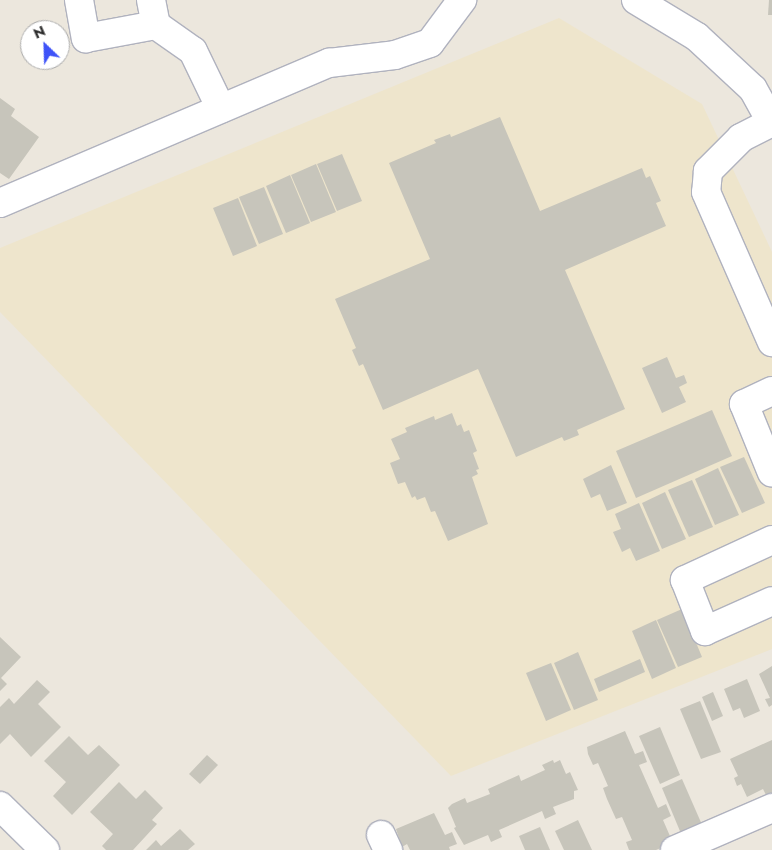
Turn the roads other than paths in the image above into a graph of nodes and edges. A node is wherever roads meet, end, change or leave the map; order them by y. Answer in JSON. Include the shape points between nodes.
{"nodes":[{"id":1,"x":79,"y":0,"type":"edge"},
{"id":2,"x":462,"y":0,"type":"edge"},
{"id":3,"x":636,"y":0,"type":"edge"},
{"id":4,"x":153,"y":13,"type":"edge"},
{"id":5,"x":221,"y":109,"type":"junction"},
{"id":6,"x":772,"y":122,"type":"edge"},
{"id":7,"x":0,"y":203,"type":"edge"},
{"id":8,"x":772,"y":342,"type":"edge"},
{"id":9,"x":772,"y":391,"type":"edge"},
{"id":10,"x":772,"y":473,"type":"edge"},
{"id":11,"x":772,"y":540,"type":"edge"},
{"id":12,"x":772,"y":601,"type":"edge"},
{"id":13,"x":0,"y":806,"type":"edge"},
{"id":14,"x":772,"y":808,"type":"edge"},
{"id":15,"x":45,"y":850,"type":"edge"},
{"id":16,"x":675,"y":850,"type":"edge"}],
"edges":[{"from":1,"to":4,"type":"street","via":[[86,38]]},
{"from":2,"to":5,"type":"street","via":[[430,43],[395,55],[330,63]]},
{"from":3,"to":6,"type":"street","via":[[697,37],[753,90]]},
{"from":4,"to":5,"type":"street","via":[[193,51]]},
{"from":5,"to":7,"type":"street"},
{"from":6,"to":8,"type":"street","via":[[741,138],[708,170],[706,192]]},
{"from":9,"to":10,"type":"street","via":[[744,404]]},
{"from":11,"to":12,"type":"street","via":[[685,580],[706,632]]},
{"from":13,"to":15,"type":"street"},
{"from":14,"to":16,"type":"street"}]}
